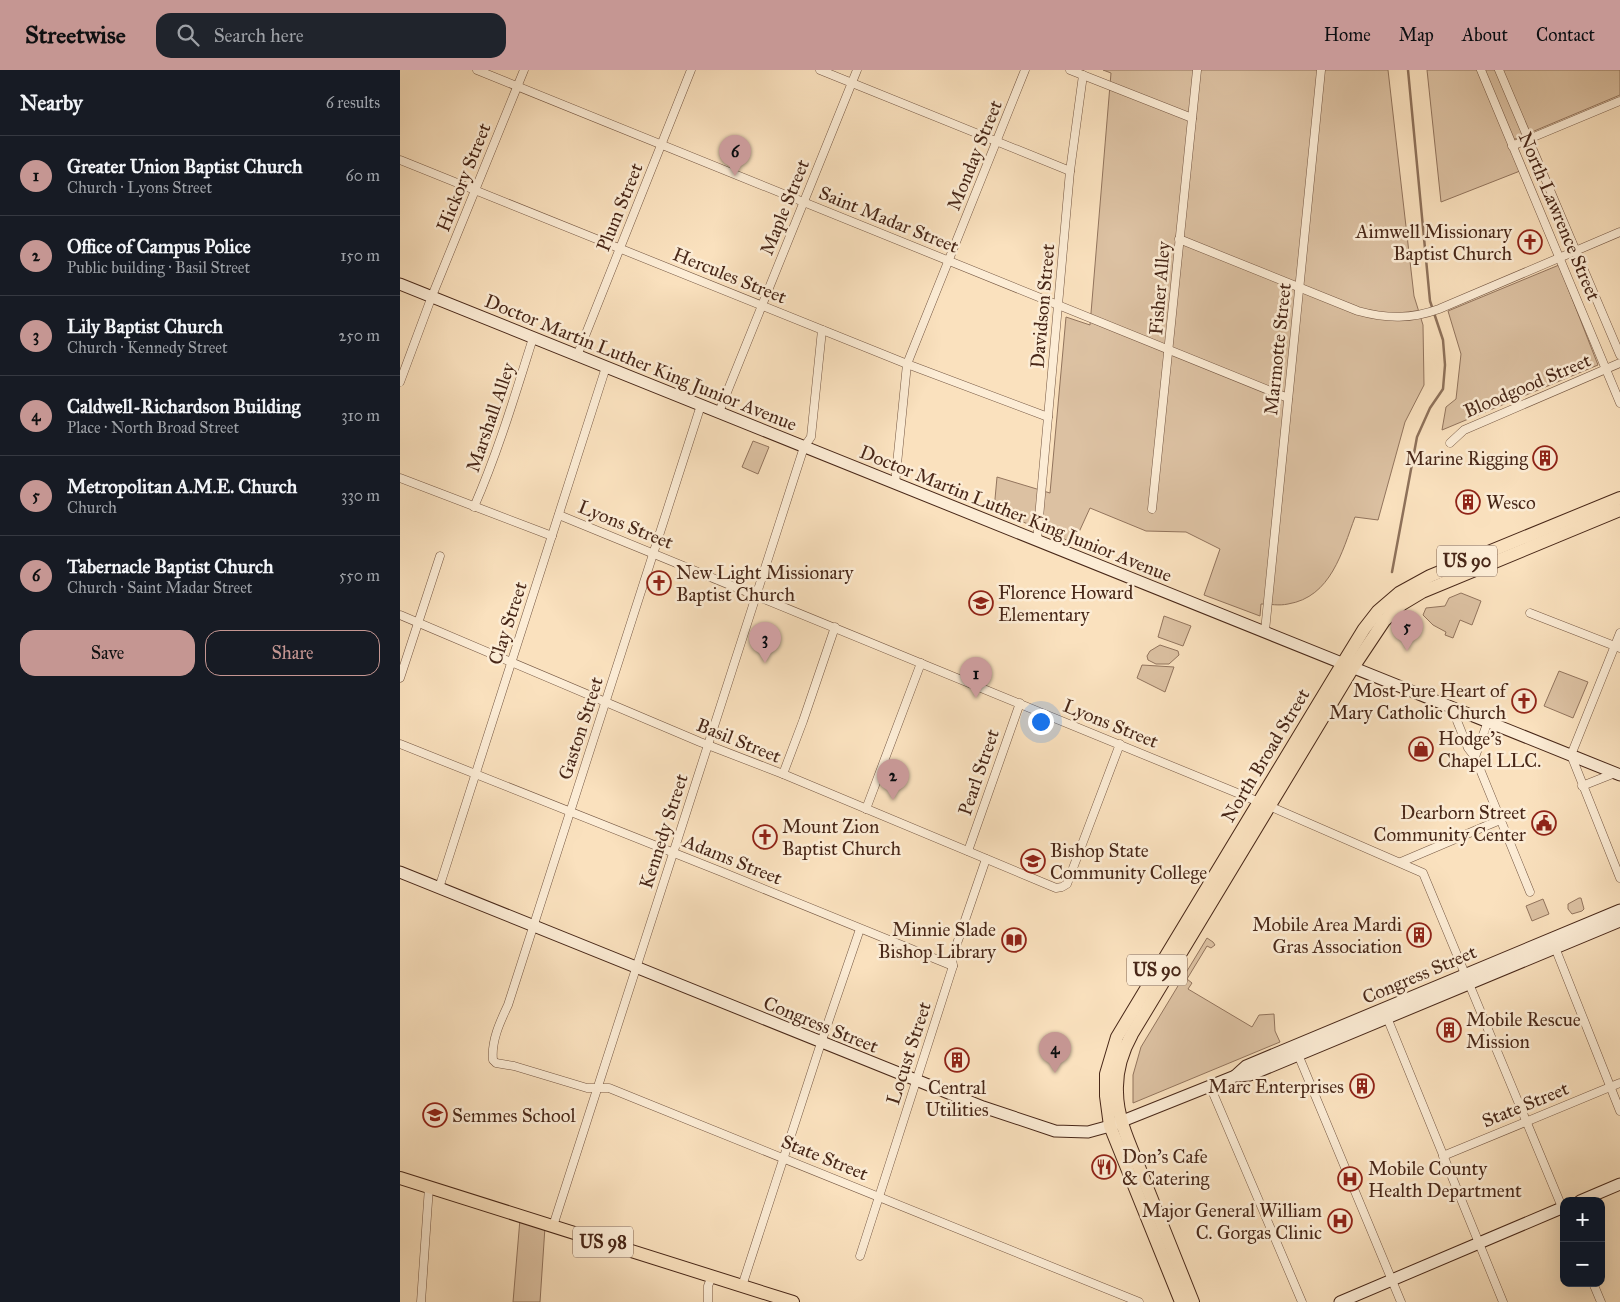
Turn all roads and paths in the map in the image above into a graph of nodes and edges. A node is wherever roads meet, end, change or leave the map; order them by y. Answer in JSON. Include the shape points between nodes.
{"nodes":[{"id":1,"x":477,"y":70,"type":"edge"},
{"id":2,"x":524,"y":70,"type":"edge"},
{"id":3,"x":691,"y":70,"type":"edge"},
{"id":4,"x":820,"y":70,"type":"edge"},
{"id":5,"x":857,"y":70,"type":"edge"},
{"id":6,"x":1025,"y":70,"type":"edge"},
{"id":7,"x":1070,"y":70,"type":"edge"},
{"id":8,"x":1197,"y":70,"type":"edge"},
{"id":9,"x":1321,"y":70,"type":"edge"},
{"id":10,"x":1481,"y":70,"type":"edge"},
{"id":11,"x":1499,"y":70,"type":"edge"},
{"id":12,"x":1083,"y":75,"type":"junction"},
{"id":13,"x":851,"y":84,"type":"junction"},
{"id":14,"x":518,"y":86,"type":"junction"},
{"id":15,"x":1620,"y":100,"type":"edge"},
{"id":16,"x":1192,"y":118,"type":"junction"},
{"id":17,"x":1529,"y":139,"type":"junction"},
{"id":18,"x":997,"y":142,"type":"junction"},
{"id":19,"x":661,"y":144,"type":"junction"},
{"id":20,"x":1512,"y":146,"type":"junction"},
{"id":21,"x":400,"y":160,"type":"edge"},
{"id":22,"x":1070,"y":171,"type":"junction"},
{"id":23,"x":476,"y":190,"type":"junction"},
{"id":24,"x":804,"y":202,"type":"junction"},
{"id":25,"x":1620,"y":232,"type":"edge"},
{"id":26,"x":1179,"y":238,"type":"junction"},
{"id":27,"x":620,"y":248,"type":"junction"},
{"id":28,"x":1576,"y":250,"type":"junction"},
{"id":29,"x":1560,"y":257,"type":"junction"},
{"id":30,"x":948,"y":261,"type":"junction"},
{"id":31,"x":400,"y":284,"type":"edge"},
{"id":32,"x":1299,"y":288,"type":"junction"},
{"id":33,"x":432,"y":296,"type":"junction"},
{"id":34,"x":1058,"y":305,"type":"junction"},
{"id":35,"x":762,"y":306,"type":"junction"},
{"id":36,"x":822,"y":330,"type":"junction"},
{"id":37,"x":534,"y":338,"type":"junction"},
{"id":38,"x":1169,"y":350,"type":"junction"},
{"id":39,"x":1620,"y":355,"type":"edge"},
{"id":40,"x":576,"y":356,"type":"junction"},
{"id":41,"x":1620,"y":363,"type":"edge"},
{"id":42,"x":907,"y":364,"type":"junction"},
{"id":43,"x":606,"y":367,"type":"junction"},
{"id":44,"x":1606,"y":369,"type":"junction"},
{"id":45,"x":400,"y":382,"type":"edge"},
{"id":46,"x":1288,"y":398,"type":"junction"},
{"id":47,"x":1620,"y":403,"type":"edge"},
{"id":48,"x":701,"y":405,"type":"junction"},
{"id":49,"x":719,"y":412,"type":"junction"},
{"id":50,"x":1048,"y":417,"type":"junction"},
{"id":51,"x":1450,"y":442,"type":"dead end"},
{"id":52,"x":804,"y":446,"type":"junction"},
{"id":53,"x":400,"y":478,"type":"edge"},
{"id":54,"x":895,"y":484,"type":"junction"},
{"id":55,"x":1620,"y":498,"type":"edge"},
{"id":56,"x":474,"y":507,"type":"junction"},
{"id":57,"x":1152,"y":509,"type":"dead end"},
{"id":58,"x":1620,"y":510,"type":"edge"},
{"id":59,"x":559,"y":515,"type":"junction"},
{"id":60,"x":552,"y":536,"type":"junction"},
{"id":61,"x":1037,"y":540,"type":"junction"},
{"id":62,"x":653,"y":552,"type":"junction"},
{"id":63,"x":440,"y":556,"type":"dead end"},
{"id":64,"x":757,"y":595,"type":"junction"},
{"id":65,"x":1530,"y":613,"type":"dead end"},
{"id":66,"x":400,"y":615,"type":"edge"},
{"id":67,"x":418,"y":623,"type":"junction"},
{"id":68,"x":835,"y":627,"type":"junction"},
{"id":69,"x":1265,"y":631,"type":"junction"},
{"id":70,"x":1620,"y":633,"type":"edge"},
{"id":71,"x":1617,"y":647,"type":"edge"},
{"id":72,"x":512,"y":663,"type":"junction"},
{"id":73,"x":922,"y":663,"type":"junction"},
{"id":74,"x":1348,"y":664,"type":"junction"},
{"id":75,"x":400,"y":678,"type":"edge"},
{"id":76,"x":606,"y":702,"type":"junction"},
{"id":77,"x":1020,"y":703,"type":"junction"},
{"id":78,"x":1450,"y":706,"type":"junction"},
{"id":79,"x":1488,"y":721,"type":"junction"},
{"id":80,"x":400,"y":744,"type":"edge"},
{"id":81,"x":1120,"y":744,"type":"junction"},
{"id":82,"x":708,"y":746,"type":"junction"},
{"id":83,"x":1571,"y":755,"type":"junction"},
{"id":84,"x":1475,"y":757,"type":"junction"},
{"id":85,"x":476,"y":774,"type":"junction"},
{"id":86,"x":783,"y":774,"type":"junction"},
{"id":87,"x":1617,"y":774,"type":"edge"},
{"id":88,"x":1582,"y":786,"type":"junction"},
{"id":89,"x":1264,"y":804,"type":"junction"},
{"id":90,"x":866,"y":810,"type":"junction"},
{"id":91,"x":571,"y":812,"type":"junction"},
{"id":92,"x":1500,"y":820,"type":"junction"},
{"id":93,"x":968,"y":851,"type":"junction"},
{"id":94,"x":674,"y":852,"type":"junction"},
{"id":95,"x":986,"y":859,"type":"junction"},
{"id":96,"x":1401,"y":862,"type":"junction"},
{"id":97,"x":400,"y":872,"type":"edge"},
{"id":98,"x":1620,"y":878,"type":"edge"},
{"id":99,"x":439,"y":888,"type":"junction"},
{"id":100,"x":1530,"y":892,"type":"dead end"},
{"id":101,"x":1620,"y":910,"type":"edge"},
{"id":102,"x":1620,"y":922,"type":"edge"},
{"id":103,"x":534,"y":926,"type":"junction"},
{"id":104,"x":860,"y":929,"type":"junction"},
{"id":105,"x":1553,"y":943,"type":"junction"},
{"id":106,"x":953,"y":966,"type":"junction"},
{"id":107,"x":636,"y":968,"type":"junction"},
{"id":108,"x":1468,"y":979,"type":"junction"},
{"id":109,"x":1385,"y":1013,"type":"junction"},
{"id":110,"x":821,"y":1043,"type":"junction"},
{"id":111,"x":1296,"y":1050,"type":"junction"},
{"id":112,"x":493,"y":1060,"type":"joint"},
{"id":113,"x":916,"y":1080,"type":"junction"},
{"id":114,"x":1620,"y":1083,"type":"edge"},
{"id":115,"x":1210,"y":1086,"type":"junction"},
{"id":116,"x":1610,"y":1087,"type":"junction"},
{"id":117,"x":598,"y":1088,"type":"junction"},
{"id":118,"x":1620,"y":1111,"type":"edge"},
{"id":119,"x":1526,"y":1121,"type":"junction"},
{"id":120,"x":1116,"y":1124,"type":"junction"},
{"id":121,"x":1443,"y":1156,"type":"junction"},
{"id":122,"x":783,"y":1158,"type":"junction"},
{"id":123,"x":400,"y":1178,"type":"edge"},
{"id":124,"x":1620,"y":1184,"type":"edge"},
{"id":125,"x":429,"y":1187,"type":"junction"},
{"id":126,"x":879,"y":1197,"type":"junction"},
{"id":127,"x":1589,"y":1197,"type":"edge"},
{"id":128,"x":1560,"y":1202,"type":"edge"},
{"id":129,"x":1560,"y":1210,"type":"edge"},
{"id":130,"x":553,"y":1226,"type":"junction"},
{"id":131,"x":1479,"y":1243,"type":"junction"},
{"id":132,"x":860,"y":1256,"type":"dead end"},
{"id":133,"x":712,"y":1276,"type":"junction"},
{"id":134,"x":1392,"y":1280,"type":"junction"},
{"id":135,"x":742,"y":1286,"type":"junction"},
{"id":136,"x":1595,"y":1287,"type":"edge"},
{"id":137,"x":421,"y":1302,"type":"edge"},
{"id":138,"x":708,"y":1302,"type":"edge"},
{"id":139,"x":794,"y":1302,"type":"edge"},
{"id":140,"x":1140,"y":1302,"type":"edge"},
{"id":141,"x":1181,"y":1302,"type":"edge"},
{"id":142,"x":1193,"y":1302,"type":"edge"},
{"id":143,"x":1302,"y":1302,"type":"edge"},
{"id":144,"x":1340,"y":1302,"type":"edge"},
{"id":145,"x":1401,"y":1302,"type":"edge"},
{"id":146,"x":1503,"y":1302,"type":"edge"},
{"id":147,"x":1601,"y":1302,"type":"edge"}],
"edges":[{"from":1,"to":14,"type":"street","name":"Saint Madar Street"},
{"from":2,"to":14,"type":"street","name":"Hickory Street"},
{"from":3,"to":19,"type":"street","name":"Plum Street"},
{"from":4,"to":13,"type":"street"},
{"from":5,"to":13,"type":"street","name":"Maple Street"},
{"from":6,"to":18,"type":"street","name":"Monday Street"},
{"from":7,"to":12,"type":"street"},
{"from":8,"to":16,"type":"street","name":"Fisher Alley"},
{"from":9,"to":32,"type":"street","name":"Marmotte Street"},
{"from":10,"to":20,"type":"street","name":"North Lawrence Street"},
{"from":11,"to":17,"type":"street","name":"North Lawrence Street"},
{"from":12,"to":16,"type":"street"},
{"from":12,"to":22,"type":"street","name":"Davidson Street"},
{"from":13,"to":18,"type":"street"},
{"from":13,"to":24,"type":"street","name":"Maple Street"},
{"from":14,"to":19,"type":"street","name":"Saint Madar Street"},
{"from":14,"to":23,"type":"street","name":"Hickory Street"},
{"from":15,"to":17,"type":"street"},
{"from":16,"to":26,"type":"street","name":"Fisher Alley"},
{"from":17,"to":20,"type":"street"},
{"from":17,"to":28,"type":"street","name":"North Lawrence Street"},
{"from":18,"to":22,"type":"street"},
{"from":18,"to":30,"type":"street","name":"Monday Street"},
{"from":19,"to":24,"type":"street","name":"Saint Madar Street"},
{"from":19,"to":27,"type":"street","name":"Plum Street"},
{"from":20,"to":29,"type":"street","name":"North Lawrence Street"},
{"from":21,"to":23,"type":"street","name":"Hercules Street"},
{"from":22,"to":34,"type":"street","name":"Davidson Street"},
{"from":23,"to":27,"type":"street","name":"Hercules Street"},
{"from":23,"to":33,"type":"street","name":"Hickory Street"},
{"from":24,"to":30,"type":"street","name":"Saint Madar Street"},
{"from":24,"to":35,"type":"street","name":"Maple Street"},
{"from":25,"to":28,"type":"street"},
{"from":26,"to":32,"type":"street"},
{"from":26,"to":38,"type":"street","name":"Fisher Alley"},
{"from":27,"to":35,"type":"street","name":"Hercules Street"},
{"from":27,"to":40,"type":"street","name":"Plum Street"},
{"from":28,"to":29,"type":"street"},
{"from":28,"to":39,"type":"street","name":"North Lawrence Street"},
{"from":29,"to":32,"type":"street","via":[[1439,309],[1408,317],[1358,312]]},
{"from":29,"to":44,"type":"street","name":"North Lawrence Street"},
{"from":30,"to":34,"type":"street","name":"Saint Madar Street"},
{"from":30,"to":42,"type":"street","name":"Monday Street"},
{"from":31,"to":33,"type":"street","name":"Doctor Martin Luther King Junior Avenue"},
{"from":32,"to":46,"type":"street","name":"Marmotte Street"},
{"from":33,"to":37,"type":"street","name":"Doctor Martin Luther King Junior Avenue"},
{"from":33,"to":45,"type":"street","name":"Hickory Street"},
{"from":34,"to":38,"type":"street","name":"Saint Madar Street"},
{"from":34,"to":50,"type":"street","name":"Davidson Street"},
{"from":35,"to":36,"type":"street","name":"Hercules Street"},
{"from":35,"to":49,"type":"street","name":"Maple Street"},
{"from":36,"to":42,"type":"street","name":"Hercules Street"},
{"from":36,"to":52,"type":"street","name":"Kennedy Street","via":[[810,437]]},
{"from":37,"to":40,"type":"street","name":"Doctor Martin Luther King Junior Avenue"},
{"from":37,"to":56,"type":"street","name":"Marshall Alley","via":[[505,428]]},
{"from":38,"to":46,"type":"street","name":"Saint Madar Street"},
{"from":38,"to":57,"type":"street","name":"Fisher Alley"},
{"from":40,"to":43,"type":"street","name":"Doctor Martin Luther King Junior Avenue"},
{"from":41,"to":44,"type":"street","name":"Bloodgood Street"},
{"from":42,"to":50,"type":"street","name":"Hercules Street"},
{"from":42,"to":54,"type":"street","name":"Monday Street"},
{"from":43,"to":48,"type":"street","name":"Doctor Martin Luther King Junior Avenue"},
{"from":43,"to":59,"type":"street","name":"Clay Street"},
{"from":44,"to":47,"type":"street","name":"North Lawrence Street"},
{"from":44,"to":51,"type":"street","name":"Bloodgood Street","via":[[1464,430]]},
{"from":46,"to":69,"type":"street","name":"Marmotte Street"},
{"from":48,"to":49,"type":"street","name":"Doctor Martin Luther King Junior Avenue"},
{"from":48,"to":62,"type":"street","name":"Gaston Street"},
{"from":49,"to":52,"type":"street","name":"Doctor Martin Luther King Junior Avenue"},
{"from":50,"to":61,"type":"street","name":"Davidson Street"},
{"from":52,"to":54,"type":"street","name":"Doctor Martin Luther King Junior Avenue"},
{"from":52,"to":64,"type":"street","name":"Kennedy Street"},
{"from":53,"to":56,"type":"street"},
{"from":54,"to":61,"type":"street","name":"Doctor Martin Luther King Junior Avenue"},
{"from":55,"to":74,"type":"main road","number":"US 90","via":[[1430,576],[1398,593],[1373,617]]},
{"from":56,"to":60,"type":"street"},
{"from":58,"to":74,"type":"main road","number":"US 90","via":[[1422,592],[1402,604]]},
{"from":59,"to":60,"type":"street","name":"Clay Street"},
{"from":59,"to":62,"type":"street","name":"Lyons Street"},
{"from":60,"to":72,"type":"street","name":"Clay Street"},
{"from":61,"to":69,"type":"street","name":"Doctor Martin Luther King Junior Avenue"},
{"from":62,"to":64,"type":"street","name":"Lyons Street"},
{"from":62,"to":76,"type":"street","name":"Gaston Street"},
{"from":63,"to":67,"type":"street"},
{"from":64,"to":68,"type":"street","name":"Lyons Street"},
{"from":64,"to":82,"type":"street","name":"Kennedy Street"},
{"from":65,"to":71,"type":"street"},
{"from":66,"to":67,"type":"street","name":"Basil Street"},
{"from":67,"to":72,"type":"street","name":"Basil Street"},
{"from":67,"to":75,"type":"street"},
{"from":68,"to":73,"type":"street","name":"Lyons Street"},
{"from":68,"to":86,"type":"street"},
{"from":69,"to":74,"type":"street","name":"Doctor Martin Luther King Junior Avenue"},
{"from":70,"to":71,"type":"street"},
{"from":71,"to":83,"type":"street"},
{"from":72,"to":76,"type":"street","name":"Basil Street"},
{"from":72,"to":85,"type":"street","name":"Clay Street"},
{"from":73,"to":77,"type":"street","name":"Lyons Street"},
{"from":73,"to":90,"type":"street"},
{"from":74,"to":78,"type":"street","name":"Doctor Martin Luther King Junior Avenue"},
{"from":74,"to":89,"type":"main road","name":"North Broad Street","number":"US 90"},
{"from":76,"to":82,"type":"street","name":"Basil Street"},
{"from":76,"to":91,"type":"street","name":"Gaston Street"},
{"from":77,"to":81,"type":"street","name":"Lyons Street"},
{"from":77,"to":93,"type":"street","name":"Pearl Street"},
{"from":78,"to":79,"type":"street","name":"Doctor Martin Luther King Junior Avenue"},
{"from":78,"to":84,"type":"street"},
{"from":79,"to":83,"type":"street","name":"Doctor Martin Luther King Junior Avenue"},
{"from":79,"to":84,"type":"street"},
{"from":80,"to":85,"type":"street","name":"Adams Street"},
{"from":81,"to":89,"type":"street","name":"Lyons Street"},
{"from":81,"to":95,"type":"street","name":"Basil Street","via":[[1067,884],[1056,888]]},
{"from":82,"to":86,"type":"street","name":"Basil Street"},
{"from":82,"to":94,"type":"street","name":"Kennedy Street"},
{"from":83,"to":87,"type":"street","name":"Doctor Martin Luther King Junior Avenue"},
{"from":83,"to":88,"type":"street"},
{"from":84,"to":92,"type":"street"},
{"from":85,"to":91,"type":"street","name":"Adams Street"},
{"from":85,"to":99,"type":"street","name":"Clay Street"},
{"from":86,"to":90,"type":"street","name":"Basil Street"},
{"from":87,"to":88,"type":"street"},
{"from":88,"to":98,"type":"street"},
{"from":89,"to":96,"type":"street","name":"Lyons Street"},
{"from":89,"to":120,"type":"main road","name":"North Broad Street","number":"US 90","via":[[1124,1050],[1118,1073]]},
{"from":90,"to":93,"type":"street","name":"Basil Street"},
{"from":91,"to":94,"type":"street","name":"Adams Street"},
{"from":91,"to":103,"type":"street","name":"Gaston Street"},
{"from":92,"to":96,"type":"street"},
{"from":92,"to":100,"type":"street"},
{"from":93,"to":95,"type":"street","name":"Basil Street"},
{"from":94,"to":104,"type":"street","name":"Adams Street"},
{"from":94,"to":107,"type":"street","name":"Kennedy Street"},
{"from":95,"to":106,"type":"street","name":"Locust Street","via":[[952,958]]},
{"from":96,"to":108,"type":"street","name":"Lyons Street","via":[[1423,873]]},
{"from":97,"to":99,"type":"street","name":"Congress Street"},
{"from":99,"to":103,"type":"street","name":"Congress Street"},
{"from":101,"to":105,"type":"street","name":"Congress Street"},
{"from":102,"to":105,"type":"street","name":"Congress Street"},
{"from":103,"to":107,"type":"street","name":"Congress Street"},
{"from":103,"to":112,"type":"street","name":"Gaston Street","via":[[498,1027]]},
{"from":104,"to":106,"type":"street"},
{"from":104,"to":110,"type":"street"},
{"from":105,"to":108,"type":"street","name":"Congress Street"},
{"from":105,"to":116,"type":"street"},
{"from":106,"to":113,"type":"street","name":"Locust Street"},
{"from":107,"to":110,"type":"street","name":"Congress Street"},
{"from":107,"to":117,"type":"street","name":"Kennedy Street"},
{"from":108,"to":109,"type":"street","name":"Congress Street"},
{"from":108,"to":119,"type":"street","name":"Lyons Street"},
{"from":109,"to":111,"type":"street","name":"Congress Street"},
{"from":109,"to":121,"type":"street"},
{"from":110,"to":113,"type":"street","name":"Congress Street"},
{"from":110,"to":122,"type":"street"},
{"from":111,"to":115,"type":"street","name":"Congress Street","via":[[1250,1075],[1235,1076]]},
{"from":111,"to":134,"type":"street"},
{"from":112,"to":117,"type":"street","name":"State Street","via":[[587,1088]]},
{"from":113,"to":120,"type":"street","name":"Congress Street","via":[[1056,1131],[1088,1132]]},
{"from":113,"to":126,"type":"street","name":"Locust Street"},
{"from":114,"to":116,"type":"street","name":"State Street"},
{"from":115,"to":120,"type":"street","name":"Congress Street"},
{"from":115,"to":143,"type":"street"},
{"from":116,"to":118,"type":"street"},
{"from":116,"to":119,"type":"street","name":"State Street"},
{"from":117,"to":122,"type":"street","name":"State Street","via":[[609,1088]]},
{"from":117,"to":130,"type":"street","name":"Kennedy Street"},
{"from":119,"to":121,"type":"street","name":"State Street"},
{"from":119,"to":128,"type":"street","name":"Lyons Street"},
{"from":120,"to":141,"type":"main road","name":"North Broad Street","number":"US 90"},
{"from":120,"to":142,"type":"main road","name":"North Broad Street","number":"US 90","via":[[1130,1146]]},
{"from":121,"to":131,"type":"street"},
{"from":122,"to":126,"type":"street","name":"State Street"},
{"from":122,"to":135,"type":"street"},
{"from":123,"to":125,"type":"main road","number":"US 98"},
{"from":124,"to":127,"type":"street"},
{"from":125,"to":130,"type":"main road","number":"US 98"},
{"from":125,"to":137,"type":"street"},
{"from":126,"to":132,"type":"street","name":"Locust Street"},
{"from":126,"to":140,"type":"street","name":"State Street"},
{"from":129,"to":131,"type":"street"},
{"from":130,"to":133,"type":"main road","number":"US 98"},
{"from":131,"to":134,"type":"street"},
{"from":131,"to":146,"type":"street"},
{"from":133,"to":135,"type":"main road","number":"US 98"},
{"from":133,"to":138,"type":"street"},
{"from":134,"to":144,"type":"street"},
{"from":134,"to":145,"type":"street"},
{"from":135,"to":139,"type":"main road","number":"US 98"},
{"from":136,"to":147,"type":"street"}]}
